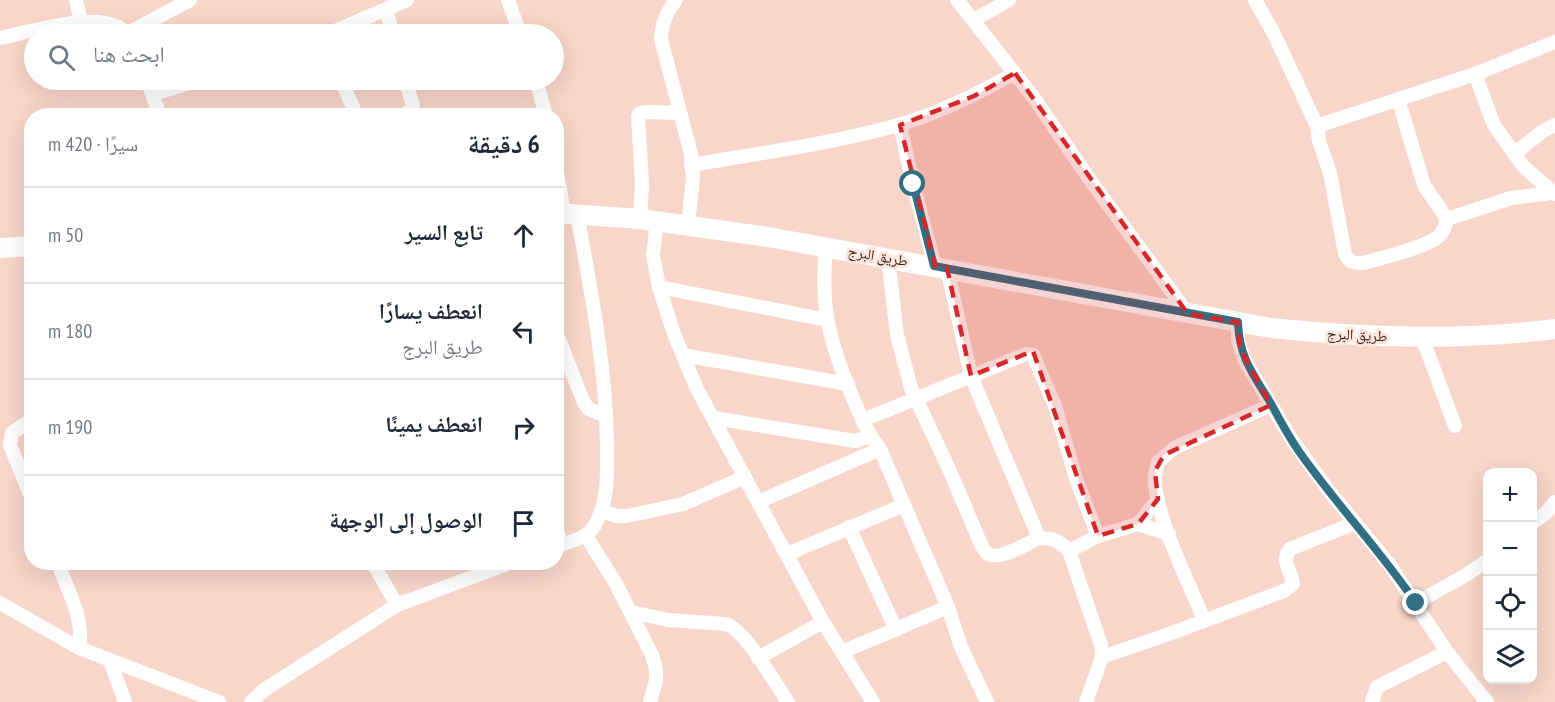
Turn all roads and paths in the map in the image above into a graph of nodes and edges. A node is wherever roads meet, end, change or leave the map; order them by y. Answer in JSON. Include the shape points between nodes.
{"nodes":[{"id":1,"x":76,"y":0,"type":"edge"},
{"id":2,"x":190,"y":0,"type":"edge"},
{"id":3,"x":407,"y":0,"type":"edge"},
{"id":4,"x":507,"y":0,"type":"edge"},
{"id":5,"x":676,"y":0,"type":"edge"},
{"id":6,"x":957,"y":0,"type":"edge"},
{"id":7,"x":1009,"y":0,"type":"edge"},
{"id":8,"x":1255,"y":0,"type":"edge"},
{"id":9,"x":386,"y":10,"type":"junction"},
{"id":10,"x":974,"y":20,"type":"junction"},
{"id":11,"x":81,"y":22,"type":"junction"},
{"id":12,"x":71,"y":24,"type":"edge"},
{"id":13,"x":104,"y":24,"type":"edge"},
{"id":14,"x":146,"y":24,"type":"edge"},
{"id":15,"x":352,"y":24,"type":"edge"},
{"id":16,"x":390,"y":24,"type":"edge"},
{"id":17,"x":516,"y":24,"type":"edge"},
{"id":18,"x":24,"y":34,"type":"edge"},
{"id":19,"x":0,"y":39,"type":"edge"},
{"id":20,"x":1555,"y":42,"type":"edge"},
{"id":21,"x":1015,"y":73,"type":"junction"},
{"id":22,"x":1475,"y":74,"type":"junction"},
{"id":23,"x":151,"y":90,"type":"edge"},
{"id":24,"x":167,"y":90,"type":"edge"},
{"id":25,"x":345,"y":90,"type":"edge"},
{"id":26,"x":408,"y":90,"type":"edge"},
{"id":27,"x":539,"y":90,"type":"edge"},
{"id":28,"x":153,"y":94,"type":"junction"},
{"id":29,"x":1398,"y":99,"type":"junction"},
{"id":30,"x":157,"y":108,"type":"edge"},
{"id":31,"x":353,"y":108,"type":"edge"},
{"id":32,"x":412,"y":108,"type":"edge"},
{"id":33,"x":544,"y":108,"type":"edge"},
{"id":34,"x":681,"y":113,"type":"junction"},
{"id":35,"x":900,"y":125,"type":"junction"},
{"id":36,"x":1555,"y":125,"type":"edge"},
{"id":37,"x":1317,"y":126,"type":"junction"},
{"id":38,"x":1514,"y":154,"type":"junction"},
{"id":39,"x":692,"y":165,"type":"junction"},
{"id":40,"x":1554,"y":194,"type":"edge"},
{"id":41,"x":566,"y":214,"type":"edge"},
{"id":42,"x":1447,"y":219,"type":"junction"},
{"id":43,"x":649,"y":220,"type":"junction"},
{"id":44,"x":688,"y":226,"type":"junction"},
{"id":45,"x":928,"y":241,"type":"junction"},
{"id":46,"x":24,"y":247,"type":"edge"},
{"id":47,"x":826,"y":247,"type":"junction"},
{"id":48,"x":0,"y":248,"type":"edge"},
{"id":49,"x":888,"y":258,"type":"junction"},
{"id":50,"x":915,"y":262,"type":"junction"},
{"id":51,"x":941,"y":267,"type":"junction"},
{"id":52,"x":659,"y":287,"type":"junction"},
{"id":53,"x":1188,"y":314,"type":"junction"},
{"id":54,"x":827,"y":320,"type":"junction"},
{"id":55,"x":1238,"y":322,"type":"junction"},
{"id":56,"x":1555,"y":328,"type":"edge"},
{"id":57,"x":1422,"y":337,"type":"junction"},
{"id":58,"x":564,"y":352,"type":"edge"},
{"id":59,"x":683,"y":355,"type":"junction"},
{"id":60,"x":971,"y":376,"type":"junction"},
{"id":61,"x":848,"y":384,"type":"junction"},
{"id":62,"x":916,"y":398,"type":"junction"},
{"id":63,"x":1271,"y":405,"type":"junction"},
{"id":64,"x":606,"y":416,"type":"junction"},
{"id":65,"x":714,"y":418,"type":"junction"},
{"id":66,"x":863,"y":420,"type":"junction"},
{"id":67,"x":24,"y":425,"type":"edge"},
{"id":68,"x":1455,"y":426,"type":"dead end"},
{"id":69,"x":870,"y":436,"type":"junction"},
{"id":70,"x":880,"y":449,"type":"junction"},
{"id":71,"x":745,"y":477,"type":"junction"},
{"id":72,"x":24,"y":479,"type":"edge"},
{"id":73,"x":1158,"y":499,"type":"junction"},
{"id":74,"x":758,"y":502,"type":"junction"},
{"id":75,"x":1555,"y":502,"type":"edge"},
{"id":76,"x":904,"y":505,"type":"junction"},
{"id":77,"x":602,"y":511,"type":"junction"},
{"id":78,"x":1534,"y":522,"type":"edge"},
{"id":79,"x":1355,"y":523,"type":"junction"},
{"id":80,"x":1138,"y":524,"type":"junction"},
{"id":81,"x":849,"y":528,"type":"junction"},
{"id":82,"x":1169,"y":534,"type":"junction"},
{"id":83,"x":586,"y":536,"type":"junction"},
{"id":84,"x":1098,"y":536,"type":"junction"},
{"id":85,"x":1039,"y":538,"type":"junction"},
{"id":86,"x":564,"y":544,"type":"edge"},
{"id":87,"x":1069,"y":551,"type":"junction"},
{"id":88,"x":786,"y":554,"type":"junction"},
{"id":89,"x":1483,"y":563,"type":"edge"},
{"id":90,"x":60,"y":570,"type":"edge"},
{"id":91,"x":377,"y":570,"type":"edge"},
{"id":92,"x":491,"y":570,"type":"edge"},
{"id":93,"x":0,"y":603,"type":"edge"},
{"id":94,"x":1416,"y":603,"type":"junction"},
{"id":95,"x":397,"y":605,"type":"junction"},
{"id":96,"x":948,"y":607,"type":"junction"},
{"id":97,"x":631,"y":612,"type":"junction"},
{"id":98,"x":1204,"y":620,"type":"junction"},
{"id":99,"x":823,"y":622,"type":"junction"},
{"id":100,"x":896,"y":630,"type":"junction"},
{"id":101,"x":79,"y":648,"type":"junction"},
{"id":102,"x":842,"y":652,"type":"junction"},
{"id":103,"x":1447,"y":652,"type":"junction"},
{"id":104,"x":1102,"y":657,"type":"junction"},
{"id":105,"x":758,"y":658,"type":"junction"},
{"id":106,"x":110,"y":661,"type":"junction"},
{"id":107,"x":125,"y":702,"type":"edge"},
{"id":108,"x":219,"y":702,"type":"edge"},
{"id":109,"x":251,"y":702,"type":"edge"},
{"id":110,"x":650,"y":702,"type":"edge"},
{"id":111,"x":788,"y":702,"type":"edge"},
{"id":112,"x":873,"y":702,"type":"edge"},
{"id":113,"x":987,"y":702,"type":"edge"},
{"id":114,"x":1086,"y":702,"type":"edge"},
{"id":115,"x":1372,"y":702,"type":"edge"},
{"id":116,"x":1487,"y":702,"type":"edge"}],
"edges":[{"from":1,"to":11,"type":"street"},
{"from":2,"to":14,"type":"street"},
{"from":3,"to":9,"type":"street"},
{"from":4,"to":17,"type":"street"},
{"from":5,"to":34,"type":"street","via":[[662,26],[661,39]]},
{"from":6,"to":10,"type":"street"},
{"from":7,"to":10,"type":"street"},
{"from":8,"to":37,"type":"street"},
{"from":9,"to":15,"type":"street"},
{"from":9,"to":16,"type":"street"},
{"from":10,"to":21,"type":"street"},
{"from":11,"to":12,"type":"street"},
{"from":11,"to":13,"type":"street"},
{"from":18,"to":19,"type":"street"},
{"from":20,"to":22,"type":"street"},
{"from":21,"to":35,"type":"street","via":[[974,96]]},
{"from":21,"to":53,"type":"street"},
{"from":22,"to":29,"type":"street"},
{"from":22,"to":38,"type":"street","via":[[1494,125]]},
{"from":23,"to":28,"type":"street"},
{"from":24,"to":28,"type":"street"},
{"from":25,"to":31,"type":"street"},
{"from":26,"to":32,"type":"street"},
{"from":27,"to":33,"type":"street"},
{"from":28,"to":30,"type":"street"},
{"from":29,"to":37,"type":"street"},
{"from":29,"to":42,"type":"street","via":[[1424,185]]},
{"from":34,"to":39,"type":"street"},
{"from":34,"to":43,"type":"street","via":[[646,112],[638,116],[642,184]]},
{"from":35,"to":39,"type":"street"},
{"from":35,"to":45,"type":"street"},
{"from":36,"to":38,"type":"street"},
{"from":37,"to":42,"type":"street","via":[[1348,260],[1364,263],[1426,244],[1439,236]]},
{"from":38,"to":40,"type":"street"},
{"from":39,"to":44,"type":"street"},
{"from":40,"to":42,"type":"street","via":[[1510,198]]},
{"from":41,"to":43,"type":"street","name":"طريق البرج"},
{"from":41,"to":64,"type":"street","via":[[599,334]]},
{"from":43,"to":44,"type":"street","name":"طريق البرج"},
{"from":43,"to":52,"type":"street"},
{"from":44,"to":47,"type":"street","name":"طريق البرج"},
{"from":45,"to":50,"type":"street"},
{"from":45,"to":51,"type":"street"},
{"from":46,"to":48,"type":"street"},
{"from":47,"to":49,"type":"street","name":"طريق البرج"},
{"from":47,"to":54,"type":"street","via":[[823,288]]},
{"from":49,"to":50,"type":"street","name":"طريق البرج"},
{"from":49,"to":62,"type":"street","via":[[897,335]]},
{"from":50,"to":51,"type":"street","name":"طريق البرج"},
{"from":51,"to":53,"type":"street","name":"طريق البرج"},
{"from":51,"to":60,"type":"street"},
{"from":52,"to":54,"type":"street"},
{"from":52,"to":59,"type":"street"},
{"from":53,"to":55,"type":"street","name":"طريق البرج"},
{"from":54,"to":61,"type":"street"},
{"from":55,"to":57,"type":"street","name":"طريق البرج","via":[[1354,336]]},
{"from":55,"to":63,"type":"street","via":[[1240,348]]},
{"from":56,"to":57,"type":"street","name":"طريق البرج"},
{"from":57,"to":68,"type":"street"},
{"from":58,"to":64,"type":"street","via":[[584,403],[589,410]]},
{"from":59,"to":61,"type":"street"},
{"from":59,"to":65,"type":"street"},
{"from":60,"to":62,"type":"street"},
{"from":60,"to":84,"type":"street","via":[[1026,354],[1035,357]]},
{"from":60,"to":85,"type":"street"},
{"from":61,"to":66,"type":"street"},
{"from":62,"to":66,"type":"street"},
{"from":62,"to":85,"type":"street","via":[[986,552],[1002,555]]},
{"from":63,"to":73,"type":"street","via":[[1164,455],[1155,471]]},
{"from":63,"to":79,"type":"street","via":[[1299,451]]},
{"from":64,"to":77,"type":"street","via":[[607,492]]},
{"from":65,"to":69,"type":"street","via":[[855,441]]},
{"from":65,"to":71,"type":"street"},
{"from":66,"to":69,"type":"street"},
{"from":67,"to":72,"type":"street","via":[[12,433],[10,445]]},
{"from":69,"to":70,"type":"street"},
{"from":70,"to":74,"type":"street"},
{"from":70,"to":76,"type":"street"},
{"from":71,"to":74,"type":"street"},
{"from":71,"to":77,"type":"street","via":[[683,504],[627,516]]},
{"from":73,"to":80,"type":"street"},
{"from":73,"to":82,"type":"street"},
{"from":74,"to":88,"type":"street"},
{"from":75,"to":78,"type":"street"},
{"from":76,"to":81,"type":"street"},
{"from":76,"to":96,"type":"street"},
{"from":77,"to":83,"type":"street"},
{"from":79,"to":94,"type":"street"},
{"from":79,"to":98,"type":"street","via":[[1290,549],[1286,563],[1293,580],[1290,588]]},
{"from":80,"to":82,"type":"street"},
{"from":80,"to":84,"type":"street"},
{"from":81,"to":88,"type":"street"},
{"from":81,"to":100,"type":"street"},
{"from":82,"to":98,"type":"street"},
{"from":83,"to":86,"type":"street"},
{"from":83,"to":97,"type":"street"},
{"from":84,"to":87,"type":"street"},
{"from":85,"to":87,"type":"street","via":[[1055,540]]},
{"from":87,"to":104,"type":"street"},
{"from":88,"to":99,"type":"street"},
{"from":89,"to":94,"type":"street"},
{"from":90,"to":101,"type":"street","via":[[82,633]]},
{"from":91,"to":95,"type":"street"},
{"from":92,"to":95,"type":"street"},
{"from":93,"to":101,"type":"street"},
{"from":94,"to":103,"type":"street"},
{"from":95,"to":109,"type":"street"},
{"from":96,"to":100,"type":"street"},
{"from":96,"to":113,"type":"street","via":[[961,647]]},
{"from":97,"to":105,"type":"street","via":[[668,620],[726,624],[739,632]]},
{"from":97,"to":110,"type":"street","via":[[655,663],[656,681]]},
{"from":98,"to":104,"type":"street"},
{"from":99,"to":102,"type":"street"},
{"from":99,"to":105,"type":"street"},
{"from":100,"to":102,"type":"street"},
{"from":101,"to":106,"type":"street"},
{"from":102,"to":112,"type":"street"},
{"from":103,"to":115,"type":"street","via":[[1377,687]]},
{"from":103,"to":116,"type":"street"},
{"from":104,"to":114,"type":"street"},
{"from":105,"to":111,"type":"street"},
{"from":106,"to":107,"type":"street"},
{"from":106,"to":108,"type":"street"}]}
